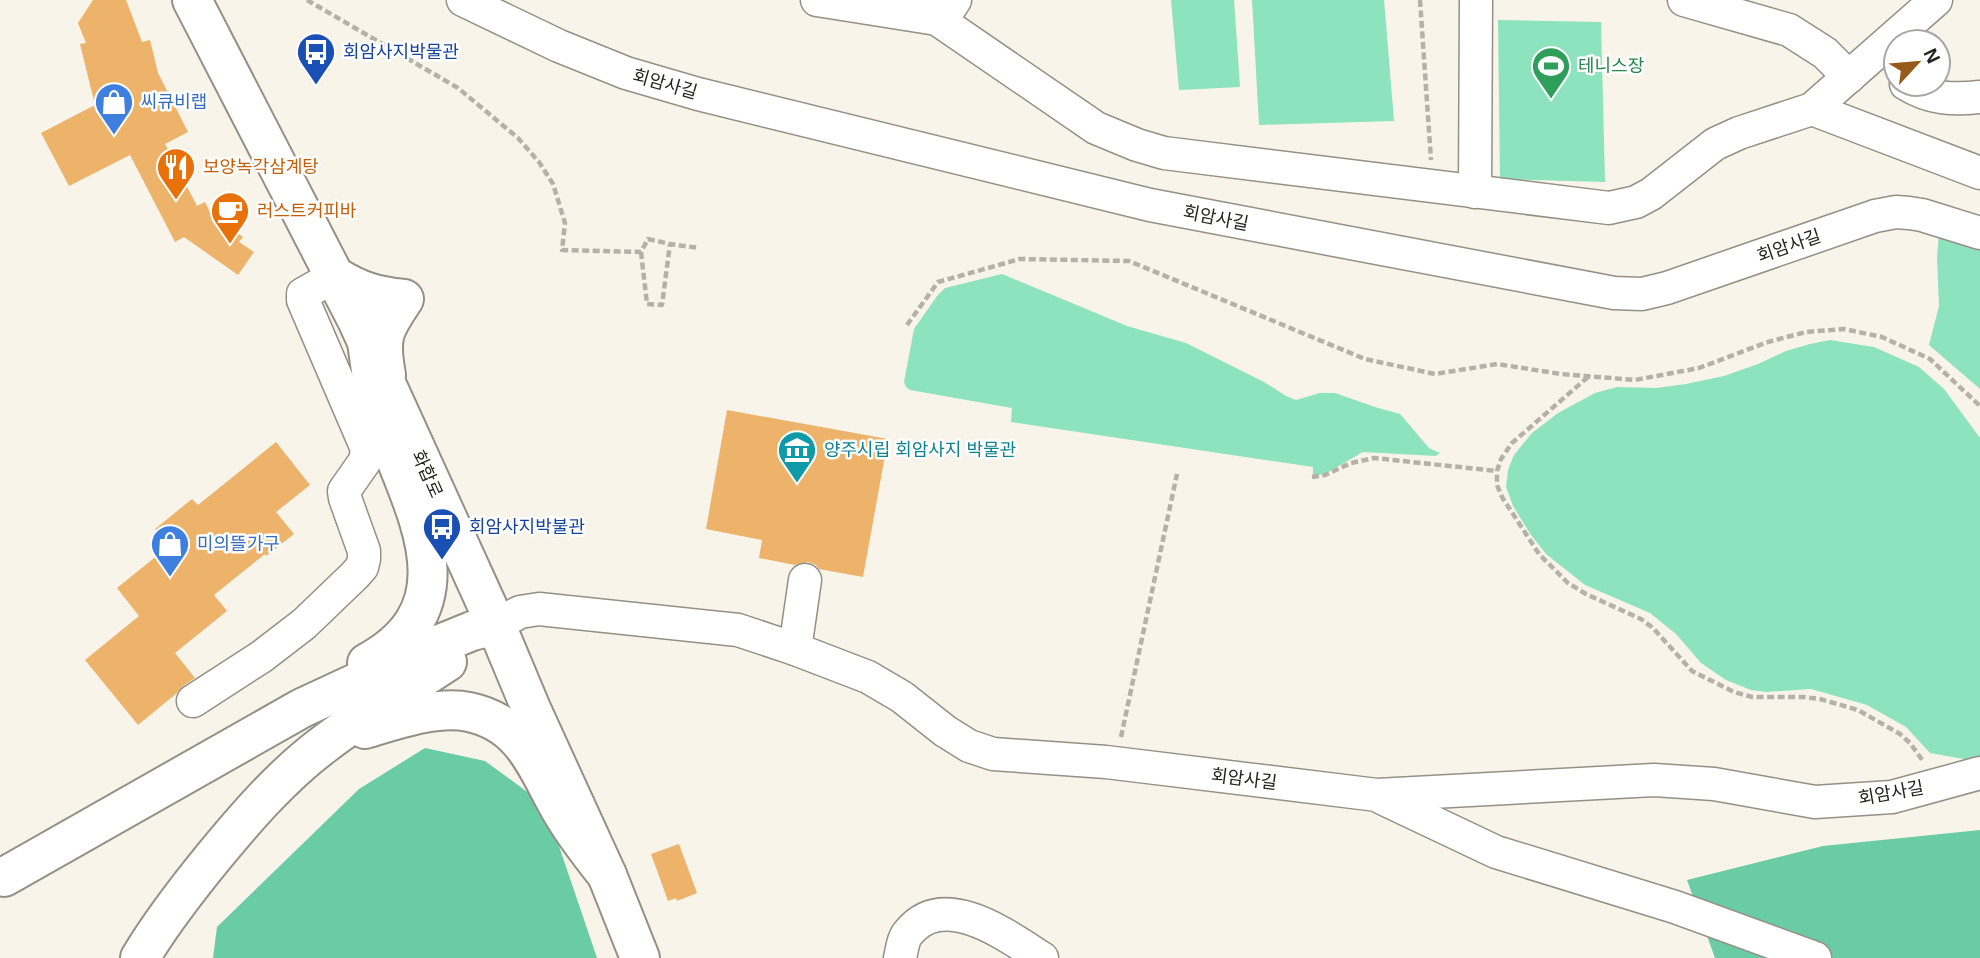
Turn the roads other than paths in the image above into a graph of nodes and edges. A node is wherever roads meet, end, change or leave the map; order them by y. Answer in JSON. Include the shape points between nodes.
{"nodes":[{"id":1,"x":192,"y":0,"type":"edge"},
{"id":2,"x":463,"y":0,"type":"edge"},
{"id":3,"x":817,"y":0,"type":"edge"},
{"id":4,"x":1476,"y":0,"type":"edge"},
{"id":5,"x":1684,"y":0,"type":"edge"},
{"id":6,"x":1936,"y":0,"type":"edge"},
{"id":7,"x":936,"y":6,"type":"edge"},
{"id":8,"x":1858,"y":69,"type":"junction"},
{"id":9,"x":1882,"y":75,"type":"edge"},
{"id":10,"x":1980,"y":97,"type":"edge"},
{"id":11,"x":1941,"y":98,"type":"edge"},
{"id":12,"x":1812,"y":109,"type":"junction"},
{"id":13,"x":1980,"y":173,"type":"edge"},
{"id":14,"x":1475,"y":192,"type":"junction"},
{"id":15,"x":1980,"y":233,"type":"edge"},
{"id":16,"x":335,"y":275,"type":"junction"},
{"id":17,"x":367,"y":341,"type":"junction"},
{"id":18,"x":388,"y":387,"type":"junction"},
{"id":19,"x":805,"y":580,"type":"dead end"},
{"id":20,"x":496,"y":625,"type":"junction"},
{"id":21,"x":796,"y":649,"type":"junction"},
{"id":22,"x":192,"y":701,"type":"dead end"},
{"id":23,"x":302,"y":708,"type":"junction"},
{"id":24,"x":323,"y":745,"type":"junction"},
{"id":25,"x":1980,"y":774,"type":"edge"},
{"id":26,"x":1377,"y":795,"type":"junction"},
{"id":27,"x":607,"y":875,"type":"junction"},
{"id":28,"x":4,"y":877,"type":"dead end"},
{"id":29,"x":140,"y":958,"type":"edge"},
{"id":30,"x":640,"y":958,"type":"edge"},
{"id":31,"x":900,"y":958,"type":"edge"},
{"id":32,"x":1041,"y":958,"type":"edge"},
{"id":33,"x":1815,"y":958,"type":"edge"}],
"edges":[{"from":1,"to":16,"type":"main road","name":"화합로"},
{"from":2,"to":15,"type":"lane","name":"회암사길","via":[[626,73],[698,94],[1150,205],[1614,293],[1642,294],[1667,288],[1896,212]]},
{"from":3,"to":7,"type":"lane"},
{"from":4,"to":14,"type":"lane"},
{"from":5,"to":8,"type":"lane","via":[[1789,30]]},
{"from":6,"to":8,"type":"lane"},
{"from":7,"to":14,"type":"lane","via":[[1096,128],[1137,145],[1197,159]]},
{"from":8,"to":9,"type":"lane"},
{"from":8,"to":12,"type":"lane"},
{"from":10,"to":11,"type":"lane"},
{"from":12,"to":13,"type":"lane"},
{"from":12,"to":14,"type":"lane","via":[[1715,144],[1651,194],[1623,206]]},
{"from":16,"to":17,"type":"main road","name":"화합로"},
{"from":16,"to":18,"type":"main road","via":[[354,288],[404,299],[383,337]]},
{"from":16,"to":22,"type":"lane","via":[[307,290],[303,300],[367,449],[365,461],[344,491],[364,559],[355,575],[289,636]]},
{"from":17,"to":18,"type":"main road","name":"화합로"},
{"from":17,"to":23,"type":"main road","via":[[379,414],[420,524],[427,587],[417,617],[393,645],[333,682]]},
{"from":18,"to":20,"type":"main road","name":"화합로"},
{"from":19,"to":21,"type":"lane"},
{"from":20,"to":21,"type":"lane","name":"회암사길","via":[[520,612],[539,609],[728,628]]},
{"from":20,"to":23,"type":"main road","via":[[440,644]]},
{"from":20,"to":24,"type":"main road","via":[[465,651]]},
{"from":20,"to":27,"type":"main road","name":"화합로"},
{"from":21,"to":26,"type":"lane","name":"회암사길","via":[[869,677],[969,746],[993,754]]},
{"from":23,"to":28,"type":"main road"},
{"from":24,"to":27,"type":"main road","via":[[362,730],[447,710],[491,719],[526,747],[563,815]]},
{"from":24,"to":29,"type":"main road","via":[[281,780],[242,822],[156,930]]},
{"from":25,"to":26,"type":"lane","name":"회암사길","via":[[1892,797],[1824,802],[1654,780]]},
{"from":26,"to":33,"type":"lane","via":[[1496,852],[1675,907]]},
{"from":27,"to":30,"type":"main road","name":"화합로"},
{"from":31,"to":32,"type":"lane","via":[[907,934],[936,916],[972,918]]}]}
